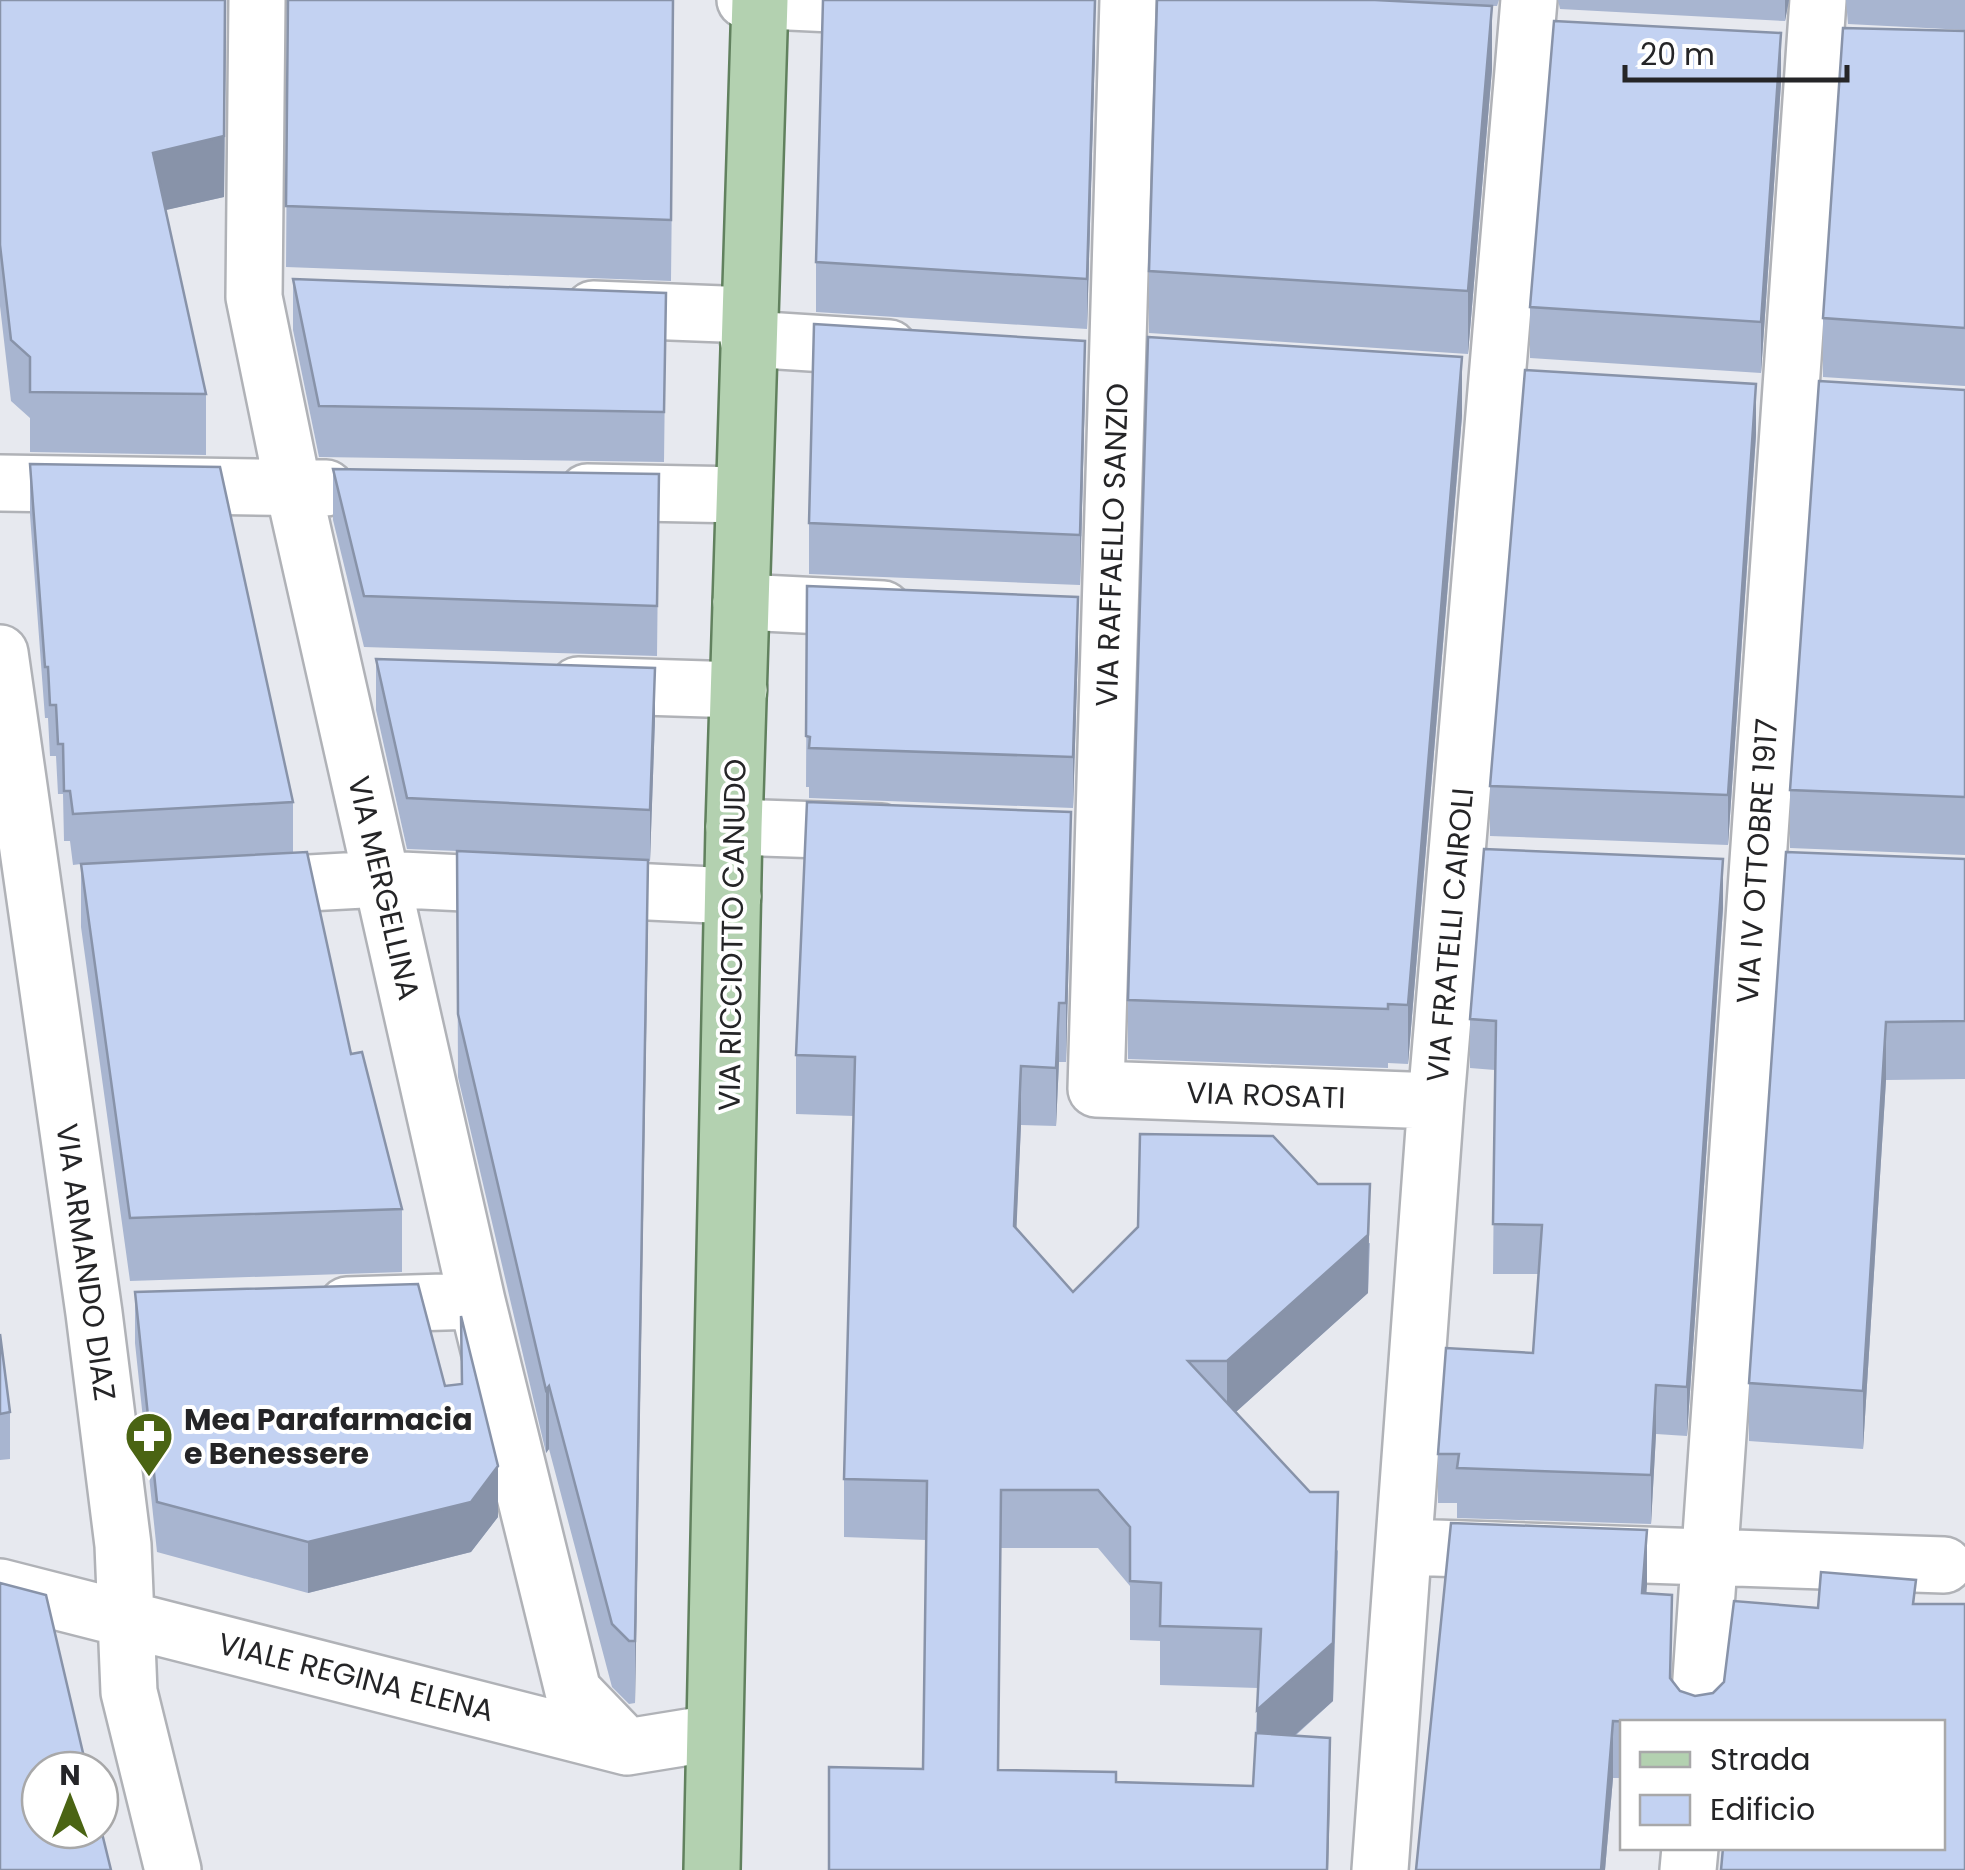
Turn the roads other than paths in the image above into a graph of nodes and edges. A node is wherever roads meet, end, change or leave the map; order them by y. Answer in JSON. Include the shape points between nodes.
{"nodes":[{"id":1,"x":257,"y":0,"type":"edge"},
{"id":2,"x":744,"y":0,"type":"edge"},
{"id":3,"x":760,"y":0,"type":"edge"},
{"id":4,"x":1818,"y":0,"type":"edge"},
{"id":5,"x":954,"y":9,"type":"edge"},
{"id":6,"x":1141,"y":12,"type":"edge"},
{"id":7,"x":1070,"y":14,"type":"edge"},
{"id":8,"x":1527,"y":20,"type":"edge"},
{"id":9,"x":1466,"y":36,"type":"edge"},
{"id":10,"x":1584,"y":42,"type":"edge"},
{"id":11,"x":1757,"y":51,"type":"edge"},
{"id":12,"x":1815,"y":54,"type":"junction"},
{"id":13,"x":1871,"y":56,"type":"edge"},
{"id":14,"x":254,"y":296,"type":"junction"},
{"id":15,"x":314,"y":299,"type":"edge"},
{"id":16,"x":552,"y":308,"type":"edge"},
{"id":17,"x":749,"y":327,"type":"junction"},
{"id":18,"x":943,"y":351,"type":"edge"},
{"id":19,"x":1060,"y":358,"type":"edge"},
{"id":20,"x":1138,"y":364,"type":"junction"},
{"id":21,"x":1437,"y":383,"type":"edge"},
{"id":22,"x":1497,"y":387,"type":"junction"},
{"id":23,"x":1555,"y":391,"type":"edge"},
{"id":24,"x":1769,"y":404,"type":"junction"},
{"id":25,"x":1847,"y":410,"type":"edge"},
{"id":26,"x":0,"y":483,"type":"edge"},
{"id":27,"x":293,"y":487,"type":"junction"},
{"id":28,"x":372,"y":488,"type":"edge"},
{"id":29,"x":528,"y":491,"type":"edge"},
{"id":30,"x":744,"y":495,"type":"junction"},
{"id":31,"x":741,"y":602,"type":"junction"},
{"id":32,"x":934,"y":611,"type":"edge"},
{"id":33,"x":1051,"y":616,"type":"edge"},
{"id":34,"x":1109,"y":618,"type":"junction"},
{"id":35,"x":0,"y":653,"type":"edge"},
{"id":36,"x":335,"y":677,"type":"junction"},
{"id":37,"x":393,"y":678,"type":"edge"},
{"id":38,"x":528,"y":683,"type":"edge"},
{"id":39,"x":739,"y":690,"type":"junction"},
{"id":40,"x":734,"y":826,"type":"junction"},
{"id":41,"x":929,"y":834,"type":"edge"},
{"id":42,"x":1046,"y":838,"type":"edge"},
{"id":43,"x":1104,"y":840,"type":"junction"},
{"id":44,"x":382,"y":878,"type":"junction"},
{"id":45,"x":1736,"y":878,"type":"junction"},
{"id":46,"x":1812,"y":880,"type":"edge"},
{"id":47,"x":190,"y":890,"type":"edge"},
{"id":48,"x":94,"y":895,"type":"edge"},
{"id":49,"x":734,"y":896,"type":"junction"},
{"id":50,"x":25,"y":910,"type":"edge"},
{"id":51,"x":1096,"y":1089,"type":"joint"},
{"id":52,"x":1436,"y":1102,"type":"junction"},
{"id":53,"x":478,"y":1301,"type":"junction"},
{"id":54,"x":305,"y":1306,"type":"edge"},
{"id":55,"x":152,"y":1311,"type":"edge"},
{"id":56,"x":94,"y":1313,"type":"junction"},
{"id":57,"x":1404,"y":1547,"type":"junction"},
{"id":58,"x":1708,"y":1557,"type":"junction"},
{"id":59,"x":1944,"y":1564,"type":"dead end"},
{"id":60,"x":0,"y":1587,"type":"edge"},
{"id":61,"x":126,"y":1618,"type":"junction"},
{"id":62,"x":1698,"y":1720,"type":"edge"},
{"id":63,"x":713,"y":1733,"type":"junction"},
{"id":64,"x":627,"y":1746,"type":"junction"},
{"id":65,"x":173,"y":1870,"type":"edge"},
{"id":66,"x":712,"y":1870,"type":"edge"},
{"id":67,"x":1380,"y":1870,"type":"edge"}],
"edges":[{"from":1,"to":14,"type":"street","name":"VIA MERGELLINA"},
{"from":2,"to":3,"type":"street"},
{"from":3,"to":5,"type":"street"},
{"from":3,"to":17,"type":"main road","name":"VIA RICCIOTTO CANUDO"},
{"from":4,"to":12,"type":"street","name":"VIA IV OTTOBRE 1917"},
{"from":6,"to":7,"type":"street"},
{"from":6,"to":20,"type":"street","name":"VIA RAFFAELLO SANZIO"},
{"from":8,"to":9,"type":"street"},
{"from":8,"to":10,"type":"street"},
{"from":8,"to":22,"type":"street","name":"VIA FRATELLI CAIROLI"},
{"from":11,"to":12,"type":"street"},
{"from":12,"to":13,"type":"street"},
{"from":12,"to":24,"type":"street","name":"VIA IV OTTOBRE 1917"},
{"from":14,"to":15,"type":"street"},
{"from":14,"to":27,"type":"street","name":"VIA MERGELLINA"},
{"from":16,"to":17,"type":"street"},
{"from":17,"to":18,"type":"street"},
{"from":17,"to":30,"type":"main road","name":"VIA RICCIOTTO CANUDO"},
{"from":19,"to":20,"type":"street"},
{"from":20,"to":34,"type":"street","name":"VIA RAFFAELLO SANZIO"},
{"from":21,"to":22,"type":"street"},
{"from":22,"to":23,"type":"street"},
{"from":22,"to":52,"type":"street","name":"VIA FRATELLI CAIROLI","via":[[1476,867]]},
{"from":24,"to":25,"type":"street"},
{"from":24,"to":45,"type":"street","name":"VIA IV OTTOBRE 1917"},
{"from":26,"to":27,"type":"street"},
{"from":27,"to":28,"type":"street"},
{"from":27,"to":36,"type":"street","name":"VIA MERGELLINA"},
{"from":29,"to":30,"type":"street"},
{"from":30,"to":31,"type":"main road","name":"VIA RICCIOTTO CANUDO"},
{"from":31,"to":32,"type":"street"},
{"from":31,"to":39,"type":"main road","name":"VIA RICCIOTTO CANUDO"},
{"from":33,"to":34,"type":"street"},
{"from":34,"to":43,"type":"street","name":"VIA RAFFAELLO SANZIO"},
{"from":35,"to":50,"type":"street","name":"VIA ARMANDO DIAZ"},
{"from":36,"to":37,"type":"street"},
{"from":36,"to":44,"type":"street","name":"VIA MERGELLINA"},
{"from":38,"to":39,"type":"street"},
{"from":39,"to":40,"type":"main road","name":"VIA RICCIOTTO CANUDO"},
{"from":40,"to":41,"type":"street"},
{"from":40,"to":49,"type":"main road","name":"VIA RICCIOTTO CANUDO"},
{"from":42,"to":43,"type":"street"},
{"from":43,"to":51,"type":"street","name":"VIA RAFFAELLO SANZIO"},
{"from":44,"to":47,"type":"street"},
{"from":44,"to":49,"type":"street"},
{"from":44,"to":53,"type":"street","name":"VIA MERGELLINA"},
{"from":45,"to":46,"type":"street"},
{"from":45,"to":58,"type":"street","name":"VIA IV OTTOBRE 1917"},
{"from":48,"to":50,"type":"street"},
{"from":49,"to":63,"type":"main road","name":"VIA RICCIOTTO CANUDO"},
{"from":50,"to":56,"type":"street","name":"VIA ARMANDO DIAZ"},
{"from":51,"to":52,"type":"street","name":"VIA ROSATI"},
{"from":52,"to":57,"type":"street","name":"VIA FRATELLI CAIROLI"},
{"from":53,"to":54,"type":"street"},
{"from":53,"to":64,"type":"street","name":"VIA MERGELLINA","via":[[572,1691]]},
{"from":55,"to":56,"type":"street"},
{"from":56,"to":61,"type":"street","name":"VIA ARMANDO DIAZ"},
{"from":57,"to":58,"type":"street"},
{"from":57,"to":67,"type":"street","name":"VIA FRATELLI CAIROLI"},
{"from":58,"to":59,"type":"street"},
{"from":58,"to":62,"type":"street","name":"VIA IV OTTOBRE 1917"},
{"from":60,"to":61,"type":"street","name":"VIALE REGINA ELENA"},
{"from":61,"to":64,"type":"street","name":"VIALE REGINA ELENA"},
{"from":61,"to":65,"type":"street","name":"VIA ARMANDO DIAZ","via":[[129,1692]]},
{"from":63,"to":64,"type":"street","name":"VIALE REGINA ELENA"},
{"from":63,"to":66,"type":"main road","name":"VIA RICCIOTTO CANUDO"}]}
